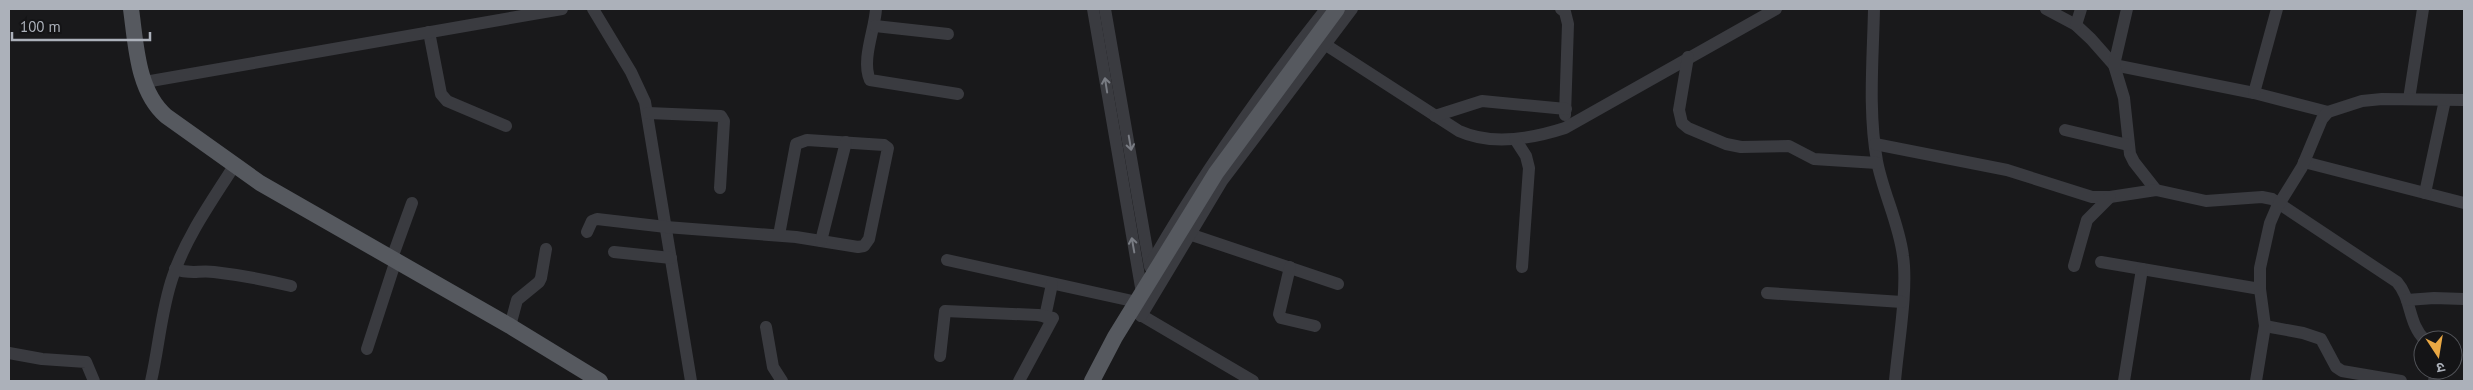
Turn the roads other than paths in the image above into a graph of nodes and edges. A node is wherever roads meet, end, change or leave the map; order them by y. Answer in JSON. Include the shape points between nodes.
{"nodes":[{"id":1,"x":131,"y":9,"type":"edge"},
{"id":2,"x":562,"y":9,"type":"edge"},
{"id":3,"x":593,"y":9,"type":"edge"},
{"id":4,"x":876,"y":9,"type":"edge"},
{"id":5,"x":1093,"y":9,"type":"edge"},
{"id":6,"x":1105,"y":9,"type":"edge"},
{"id":7,"x":1326,"y":9,"type":"edge"},
{"id":8,"x":1337,"y":9,"type":"edge"},
{"id":9,"x":1352,"y":9,"type":"edge"},
{"id":10,"x":1561,"y":9,"type":"edge"},
{"id":11,"x":1776,"y":9,"type":"edge"},
{"id":12,"x":1874,"y":9,"type":"edge"},
{"id":13,"x":2046,"y":9,"type":"edge"},
{"id":14,"x":2081,"y":9,"type":"edge"},
{"id":15,"x":2127,"y":9,"type":"edge"},
{"id":16,"x":2277,"y":9,"type":"edge"},
{"id":17,"x":2424,"y":9,"type":"edge"},
{"id":18,"x":2076,"y":25,"type":"junction"},
{"id":19,"x":875,"y":26,"type":"junction"},
{"id":20,"x":429,"y":32,"type":"junction"},
{"id":21,"x":948,"y":34,"type":"dead end"},
{"id":22,"x":1326,"y":44,"type":"junction"},
{"id":23,"x":1688,"y":58,"type":"junction"},
{"id":24,"x":2114,"y":65,"type":"junction"},
{"id":25,"x":145,"y":82,"type":"junction"},
{"id":26,"x":2254,"y":93,"type":"junction"},
{"id":27,"x":958,"y":94,"type":"dead end"},
{"id":28,"x":2408,"y":99,"type":"junction"},
{"id":29,"x":2445,"y":100,"type":"junction"},
{"id":30,"x":2464,"y":100,"type":"edge"},
{"id":31,"x":1566,"y":109,"type":"junction"},
{"id":32,"x":2328,"y":112,"type":"junction"},
{"id":33,"x":648,"y":113,"type":"junction"},
{"id":34,"x":1435,"y":116,"type":"junction"},
{"id":35,"x":506,"y":126,"type":"dead end"},
{"id":36,"x":1565,"y":128,"type":"junction"},
{"id":37,"x":2065,"y":130,"type":"dead end"},
{"id":38,"x":1515,"y":139,"type":"junction"},
{"id":39,"x":846,"y":142,"type":"junction"},
{"id":40,"x":1874,"y":144,"type":"junction"},
{"id":41,"x":2128,"y":145,"type":"junction"},
{"id":42,"x":2304,"y":162,"type":"junction"},
{"id":43,"x":1877,"y":163,"type":"junction"},
{"id":44,"x":234,"y":166,"type":"junction"},
{"id":45,"x":720,"y":188,"type":"dead end"},
{"id":46,"x":2156,"y":190,"type":"junction"},
{"id":47,"x":2425,"y":193,"type":"junction"},
{"id":48,"x":2110,"y":197,"type":"junction"},
{"id":49,"x":412,"y":203,"type":"dead end"},
{"id":50,"x":2280,"y":203,"type":"junction"},
{"id":51,"x":2464,"y":203,"type":"edge"},
{"id":52,"x":666,"y":227,"type":"junction"},
{"id":53,"x":587,"y":232,"type":"dead end"},
{"id":54,"x":1189,"y":234,"type":"junction"},
{"id":55,"x":778,"y":235,"type":"junction"},
{"id":56,"x":822,"y":241,"type":"junction"},
{"id":57,"x":546,"y":249,"type":"dead end"},
{"id":58,"x":614,"y":252,"type":"dead end"},
{"id":59,"x":671,"y":258,"type":"junction"},
{"id":60,"x":394,"y":259,"type":"junction"},
{"id":61,"x":948,"y":260,"type":"dead end"},
{"id":62,"x":2101,"y":262,"type":"dead end"},
{"id":63,"x":2074,"y":266,"type":"dead end"},
{"id":64,"x":1290,"y":267,"type":"junction"},
{"id":65,"x":1522,"y":267,"type":"dead end"},
{"id":66,"x":175,"y":269,"type":"junction"},
{"id":67,"x":2142,"y":269,"type":"junction"},
{"id":68,"x":1150,"y":271,"type":"junction"},
{"id":69,"x":1052,"y":284,"type":"junction"},
{"id":70,"x":1338,"y":284,"type":"dead end"},
{"id":71,"x":291,"y":286,"type":"dead end"},
{"id":72,"x":2260,"y":289,"type":"junction"},
{"id":73,"x":1767,"y":293,"type":"dead end"},
{"id":74,"x":2464,"y":299,"type":"edge"},
{"id":75,"x":2407,"y":300,"type":"junction"},
{"id":76,"x":1902,"y":302,"type":"junction"},
{"id":77,"x":1138,"y":305,"type":"junction"},
{"id":78,"x":1045,"y":317,"type":"junction"},
{"id":79,"x":510,"y":326,"type":"junction"},
{"id":80,"x":1315,"y":326,"type":"dead end"},
{"id":81,"x":2265,"y":326,"type":"junction"},
{"id":82,"x":766,"y":327,"type":"dead end"},
{"id":83,"x":2418,"y":330,"type":"edge"},
{"id":84,"x":1115,"y":337,"type":"junction"},
{"id":85,"x":367,"y":349,"type":"dead end"},
{"id":86,"x":9,"y":353,"type":"edge"},
{"id":87,"x":940,"y":356,"type":"dead end"},
{"id":88,"x":94,"y":381,"type":"edge"},
{"id":89,"x":151,"y":381,"type":"edge"},
{"id":90,"x":600,"y":381,"type":"edge"},
{"id":91,"x":691,"y":381,"type":"edge"},
{"id":92,"x":782,"y":381,"type":"edge"},
{"id":93,"x":1020,"y":381,"type":"edge"},
{"id":94,"x":1081,"y":381,"type":"edge"},
{"id":95,"x":1092,"y":381,"type":"edge"},
{"id":96,"x":1253,"y":381,"type":"edge"},
{"id":97,"x":1895,"y":381,"type":"edge"},
{"id":98,"x":2124,"y":381,"type":"edge"},
{"id":99,"x":2256,"y":381,"type":"edge"},
{"id":100,"x":2401,"y":381,"type":"edge"}],
"edges":[{"from":1,"to":25,"type":"main road"},
{"from":2,"to":20,"type":"street"},
{"from":3,"to":33,"type":"street","via":[[638,85]]},
{"from":4,"to":19,"type":"street"},
{"from":77,"to":5,"type":"street","one_way":true},
{"from":6,"to":68,"type":"street","one_way":true},
{"from":7,"to":68,"type":"street","via":[[1274,75],[1197,185]]},
{"from":8,"to":68,"type":"main road","via":[[1216,173]]},
{"from":9,"to":22,"type":"street"},
{"from":10,"to":31,"type":"street","via":[[1568,24]]},
{"from":11,"to":23,"type":"street"},
{"from":12,"to":40,"type":"street"},
{"from":13,"to":18,"type":"street"},
{"from":14,"to":18,"type":"street"},
{"from":15,"to":24,"type":"street"},
{"from":16,"to":26,"type":"street"},
{"from":17,"to":28,"type":"street"},
{"from":18,"to":24,"type":"street"},
{"from":19,"to":21,"type":"street"},
{"from":19,"to":27,"type":"street","via":[[869,46],[870,80]]},
{"from":20,"to":25,"type":"street"},
{"from":20,"to":35,"type":"street","via":[[441,94],[448,101]]},
{"from":22,"to":34,"type":"street"},
{"from":22,"to":54,"type":"street","via":[[1222,181]]},
{"from":23,"to":36,"type":"street"},
{"from":23,"to":43,"type":"street","via":[[1680,118],[1696,132],[1733,146],[1789,146],[1814,159]]},
{"from":24,"to":26,"type":"street"},
{"from":24,"to":41,"type":"street","via":[[2124,98]]},
{"from":25,"to":44,"type":"main road","via":[[151,100],[158,108]]},
{"from":26,"to":32,"type":"street"},
{"from":28,"to":29,"type":"street"},
{"from":28,"to":32,"type":"street","via":[[2362,101]]},
{"from":29,"to":30,"type":"street"},
{"from":29,"to":47,"type":"street"},
{"from":31,"to":34,"type":"street","via":[[1482,101]]},
{"from":31,"to":36,"type":"street"},
{"from":32,"to":42,"type":"street","via":[[2317,127]]},
{"from":33,"to":45,"type":"street","via":[[721,116],[724,122]]},
{"from":33,"to":52,"type":"street"},
{"from":34,"to":38,"type":"street","via":[[1469,136]]},
{"from":36,"to":38,"type":"street"},
{"from":37,"to":41,"type":"street"},
{"from":38,"to":65,"type":"street","via":[[1526,156],[1529,168]]},
{"from":39,"to":55,"type":"street","via":[[803,140],[796,144]]},
{"from":39,"to":56,"type":"street"},
{"from":39,"to":56,"type":"street","via":[[888,148],[870,239],[858,247]]},
{"from":40,"to":43,"type":"street"},
{"from":40,"to":48,"type":"street","via":[[2007,170],[2092,197]]},
{"from":41,"to":46,"type":"street","via":[[2134,162]]},
{"from":42,"to":47,"type":"street"},
{"from":42,"to":50,"type":"street"},
{"from":43,"to":76,"type":"street","via":[[1904,257]]},
{"from":44,"to":60,"type":"main road"},
{"from":44,"to":66,"type":"street"},
{"from":46,"to":48,"type":"street"},
{"from":46,"to":50,"type":"street","via":[[2206,201],[2262,197]]},
{"from":47,"to":51,"type":"street"},
{"from":48,"to":63,"type":"street","via":[[2087,220]]},
{"from":49,"to":60,"type":"street"},
{"from":50,"to":72,"type":"street","via":[[2270,223],[2260,268]]},
{"from":50,"to":75,"type":"street","via":[[2387,273],[2403,288]]},
{"from":52,"to":53,"type":"street","via":[[597,218]]},
{"from":52,"to":55,"type":"street"},
{"from":52,"to":59,"type":"street"},
{"from":54,"to":64,"type":"street"},
{"from":54,"to":77,"type":"street"},
{"from":55,"to":56,"type":"street"},
{"from":57,"to":79,"type":"street","via":[[541,278],[516,300]]},
{"from":58,"to":59,"type":"street"},
{"from":59,"to":91,"type":"street"},
{"from":60,"to":79,"type":"main road"},
{"from":60,"to":85,"type":"street"},
{"from":61,"to":69,"type":"street"},
{"from":62,"to":67,"type":"street"},
{"from":64,"to":70,"type":"street"},
{"from":64,"to":80,"type":"street","via":[[1279,314],[1281,318]]},
{"from":66,"to":71,"type":"street","via":[[188,273],[206,271],[236,275]]},
{"from":66,"to":89,"type":"street","via":[[167,294]]},
{"from":67,"to":72,"type":"street"},
{"from":67,"to":98,"type":"street"},
{"from":68,"to":77,"type":"main road"},
{"from":69,"to":77,"type":"street"},
{"from":69,"to":78,"type":"street"},
{"from":72,"to":81,"type":"street"},
{"from":73,"to":76,"type":"street"},
{"from":74,"to":75,"type":"street"},
{"from":75,"to":83,"type":"street"},
{"from":76,"to":97,"type":"street"},
{"from":77,"to":84,"type":"main road"},
{"from":77,"to":96,"type":"street"},
{"from":78,"to":87,"type":"street","via":[[944,311]]},
{"from":78,"to":93,"type":"street","via":[[1053,318]]},
{"from":79,"to":90,"type":"main road"},
{"from":81,"to":99,"type":"street"},
{"from":81,"to":100,"type":"street","via":[[2321,339],[2342,372]]},
{"from":82,"to":92,"type":"street","via":[[773,367]]},
{"from":84,"to":94,"type":"main road","via":[[1094,360]]},
{"from":84,"to":95,"type":"main road"},
{"from":86,"to":88,"type":"street","via":[[86,362]]}]}
